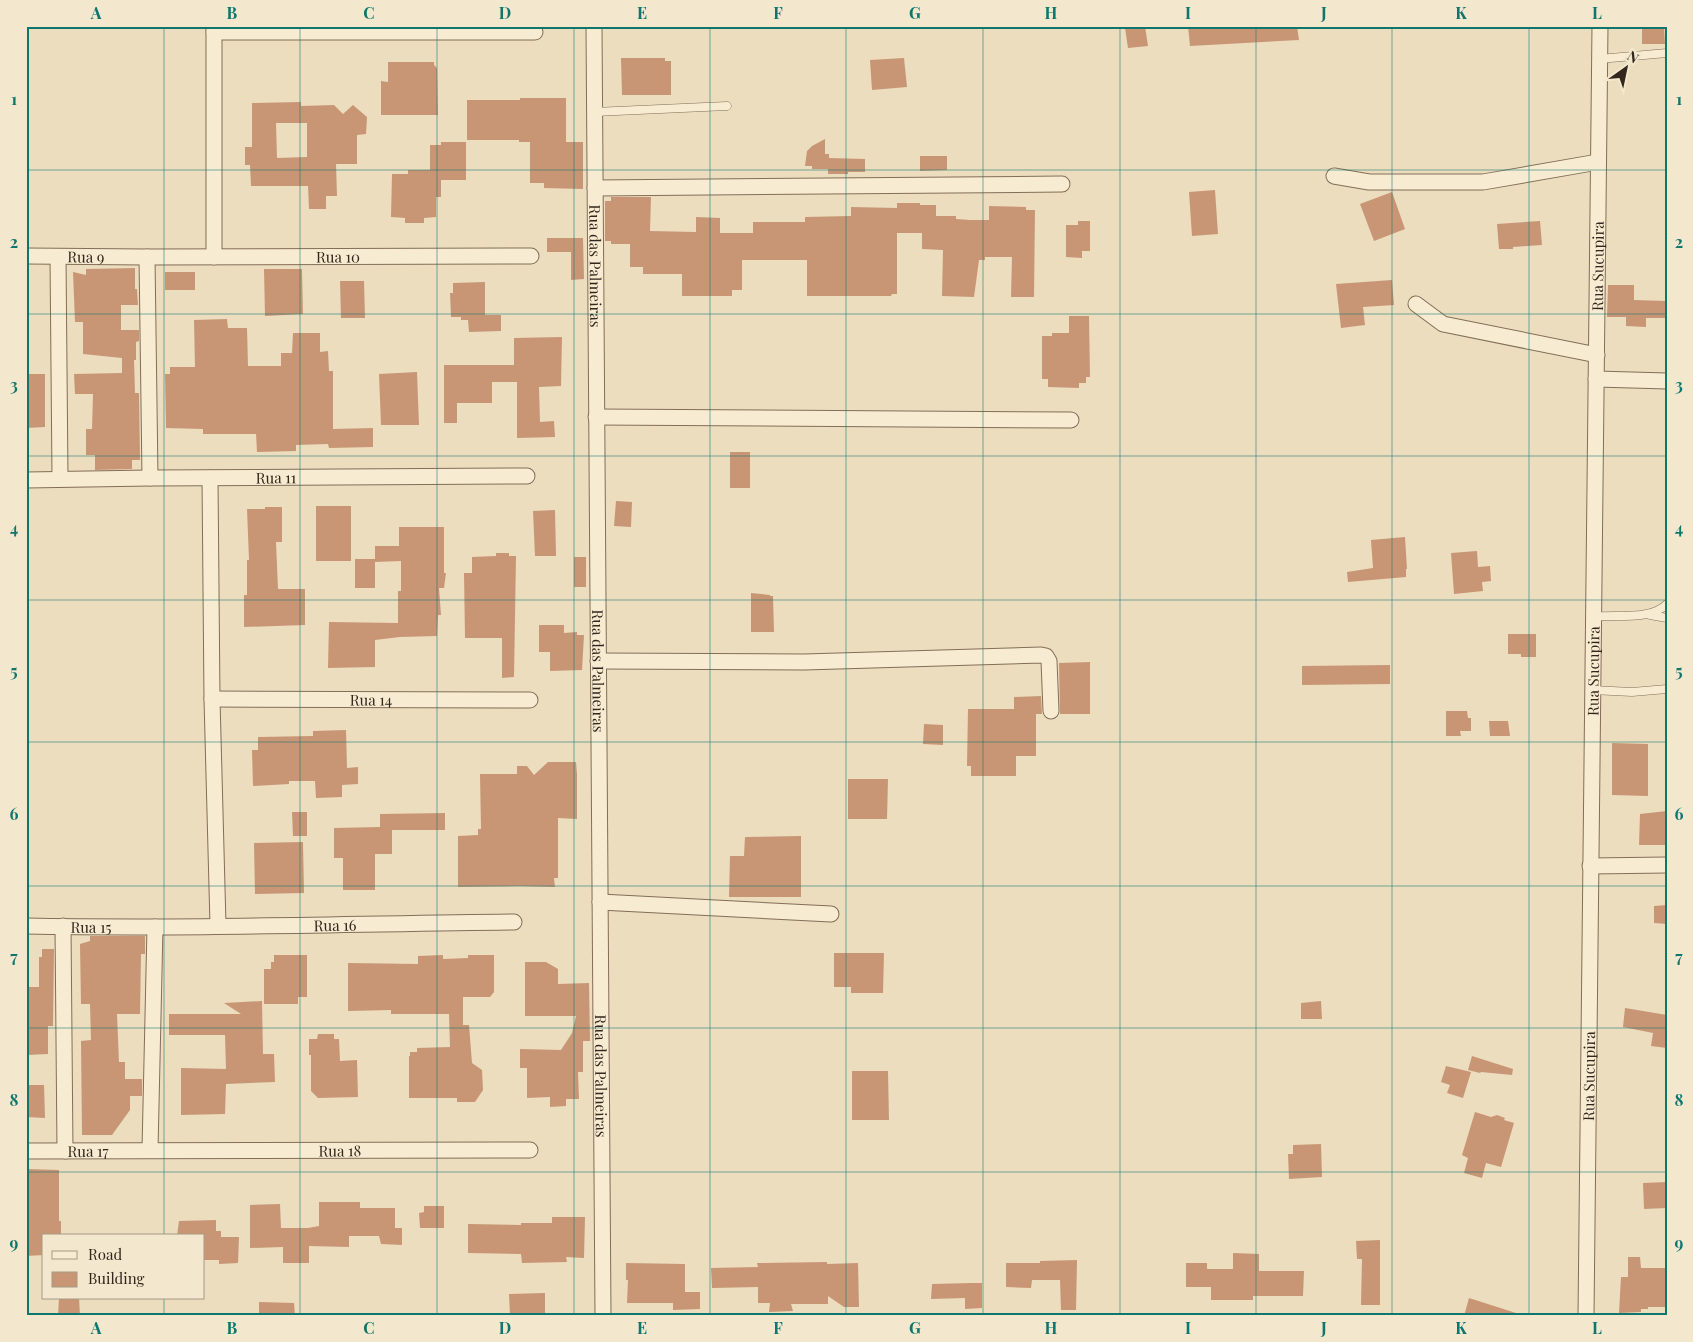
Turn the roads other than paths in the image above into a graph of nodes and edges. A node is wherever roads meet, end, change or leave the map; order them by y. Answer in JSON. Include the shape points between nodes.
{"nodes":[{"id":1,"x":594,"y":26,"type":"edge"},
{"id":2,"x":1600,"y":26,"type":"edge"},
{"id":3,"x":214,"y":29,"type":"edge"},
{"id":4,"x":535,"y":32,"type":"dead end"},
{"id":5,"x":1667,"y":53,"type":"edge"},
{"id":6,"x":1600,"y":59,"type":"junction"},
{"id":7,"x":727,"y":106,"type":"dead end"},
{"id":8,"x":594,"y":112,"type":"junction"},
{"id":9,"x":1598,"y":162,"type":"junction"},
{"id":10,"x":1334,"y":176,"type":"dead end"},
{"id":11,"x":1062,"y":184,"type":"dead end"},
{"id":12,"x":595,"y":188,"type":"junction"},
{"id":13,"x":26,"y":256,"type":"edge"},
{"id":14,"x":531,"y":256,"type":"dead end"},
{"id":15,"x":58,"y":257,"type":"junction"},
{"id":16,"x":147,"y":257,"type":"junction"},
{"id":17,"x":214,"y":257,"type":"junction"},
{"id":18,"x":1416,"y":304,"type":"dead end"},
{"id":19,"x":1596,"y":355,"type":"junction"},
{"id":20,"x":1596,"y":379,"type":"junction"},
{"id":21,"x":1667,"y":381,"type":"edge"},
{"id":22,"x":596,"y":417,"type":"junction"},
{"id":23,"x":1072,"y":420,"type":"dead end"},
{"id":24,"x":527,"y":476,"type":"dead end"},
{"id":25,"x":150,"y":478,"type":"junction"},
{"id":26,"x":210,"y":478,"type":"junction"},
{"id":27,"x":60,"y":479,"type":"junction"},
{"id":28,"x":26,"y":480,"type":"edge"},
{"id":29,"x":1667,"y":604,"type":"edge"},
{"id":30,"x":1648,"y":615,"type":"junction"},
{"id":31,"x":1593,"y":617,"type":"junction"},
{"id":32,"x":1667,"y":618,"type":"edge"},
{"id":33,"x":598,"y":661,"type":"junction"},
{"id":34,"x":1667,"y":689,"type":"edge"},
{"id":35,"x":1592,"y":690,"type":"junction"},
{"id":36,"x":212,"y":699,"type":"junction"},
{"id":37,"x":530,"y":700,"type":"dead end"},
{"id":38,"x":1051,"y":711,"type":"dead end"},
{"id":39,"x":1667,"y":865,"type":"edge"},
{"id":40,"x":1590,"y":866,"type":"junction"},
{"id":41,"x":600,"y":902,"type":"junction"},
{"id":42,"x":832,"y":914,"type":"dead end"},
{"id":43,"x":514,"y":922,"type":"dead end"},
{"id":44,"x":218,"y":925,"type":"junction"},
{"id":45,"x":26,"y":926,"type":"edge"},
{"id":46,"x":63,"y":926,"type":"junction"},
{"id":47,"x":155,"y":927,"type":"junction"},
{"id":48,"x":150,"y":1150,"type":"junction"},
{"id":49,"x":530,"y":1150,"type":"dead end"},
{"id":50,"x":26,"y":1151,"type":"edge"},
{"id":51,"x":65,"y":1151,"type":"junction"},
{"id":52,"x":603,"y":1316,"type":"edge"},
{"id":53,"x":1586,"y":1316,"type":"edge"}],
"edges":[{"from":1,"to":8,"type":"street","name":"Rua das Palmeiras"},
{"from":2,"to":6,"type":"street","name":"Rua Sucupira"},
{"from":3,"to":4,"type":"street"},
{"from":3,"to":17,"type":"street"},
{"from":5,"to":6,"type":"lane"},
{"from":6,"to":9,"type":"street","name":"Rua Sucupira"},
{"from":7,"to":8,"type":"lane"},
{"from":8,"to":12,"type":"street","name":"Rua das Palmeiras"},
{"from":9,"to":10,"type":"street","via":[[1483,182],[1381,182]]},
{"from":9,"to":19,"type":"street","name":"Rua Sucupira"},
{"from":11,"to":12,"type":"street"},
{"from":12,"to":22,"type":"street","name":"Rua das Palmeiras"},
{"from":13,"to":15,"type":"street","name":"Rua 9"},
{"from":14,"to":17,"type":"street","name":"Rua 10"},
{"from":15,"to":16,"type":"street","name":"Rua 9"},
{"from":15,"to":27,"type":"street"},
{"from":16,"to":17,"type":"street","name":"Rua 10"},
{"from":16,"to":25,"type":"street"},
{"from":18,"to":19,"type":"street","via":[[1443,324]]},
{"from":19,"to":20,"type":"street","name":"Rua Sucupira"},
{"from":20,"to":21,"type":"street"},
{"from":20,"to":31,"type":"street","name":"Rua Sucupira"},
{"from":22,"to":23,"type":"street"},
{"from":22,"to":33,"type":"street","name":"Rua das Palmeiras"},
{"from":24,"to":26,"type":"street","name":"Rua 11"},
{"from":25,"to":26,"type":"street","name":"Rua 11"},
{"from":25,"to":27,"type":"street","name":"Rua 11"},
{"from":26,"to":36,"type":"street"},
{"from":27,"to":28,"type":"street","name":"Rua 11"},
{"from":29,"to":30,"type":"lane","via":[[1660,611]]},
{"from":30,"to":31,"type":"lane"},
{"from":30,"to":32,"type":"lane"},
{"from":31,"to":35,"type":"street","name":"Rua Sucupira"},
{"from":33,"to":38,"type":"street","via":[[804,662],[1041,654],[1049,661]]},
{"from":33,"to":41,"type":"street","name":"Rua das Palmeiras"},
{"from":34,"to":35,"type":"lane","via":[[1632,692]]},
{"from":35,"to":40,"type":"street","name":"Rua Sucupira"},
{"from":36,"to":37,"type":"street","name":"Rua 14"},
{"from":36,"to":44,"type":"street"},
{"from":39,"to":40,"type":"street"},
{"from":40,"to":53,"type":"street","name":"Rua Sucupira"},
{"from":41,"to":42,"type":"street"},
{"from":41,"to":52,"type":"street","name":"Rua das Palmeiras"},
{"from":43,"to":44,"type":"street","name":"Rua 16"},
{"from":44,"to":47,"type":"street","name":"Rua 16"},
{"from":45,"to":46,"type":"street","name":"Rua 15"},
{"from":46,"to":47,"type":"street","name":"Rua 15"},
{"from":46,"to":51,"type":"street"},
{"from":47,"to":48,"type":"street"},
{"from":48,"to":49,"type":"street","name":"Rua 18"},
{"from":48,"to":51,"type":"street","name":"Rua 17"},
{"from":50,"to":51,"type":"street","name":"Rua 17"}]}
